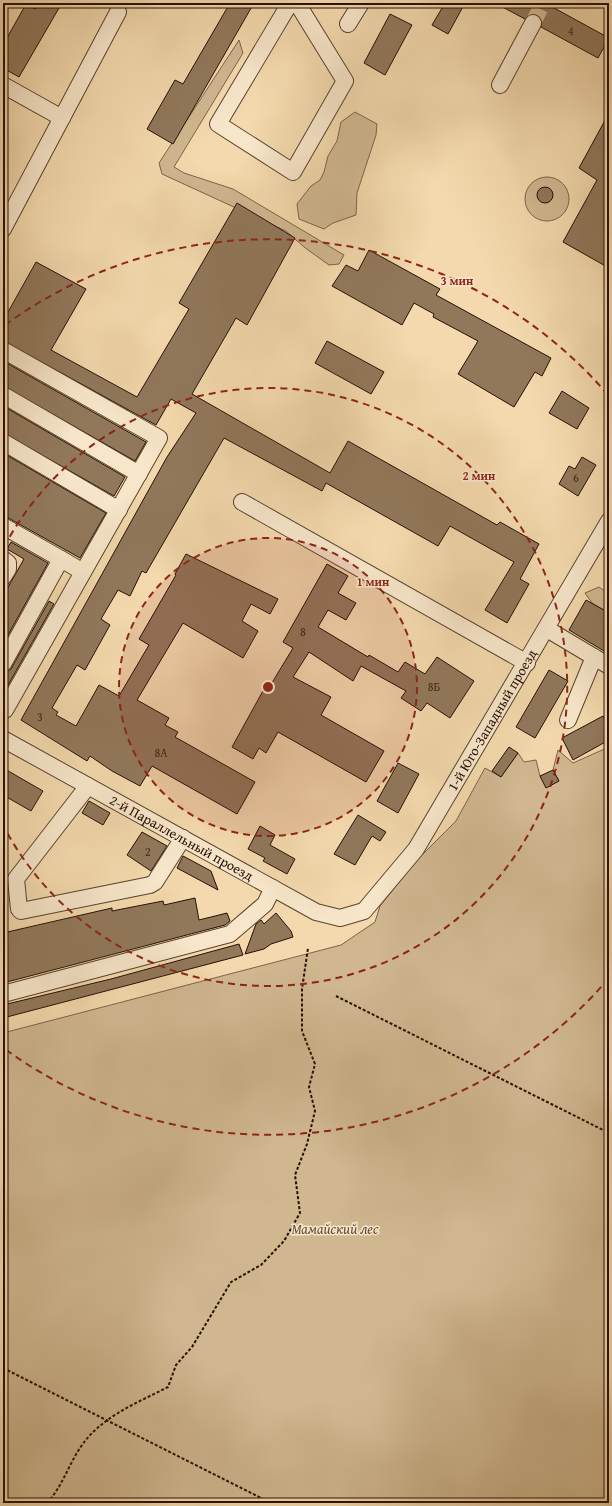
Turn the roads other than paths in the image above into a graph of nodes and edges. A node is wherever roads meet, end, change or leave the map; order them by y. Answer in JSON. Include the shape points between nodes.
{"nodes":[{"id":1,"x":290,"y":3,"type":"edge"},
{"id":2,"x":298,"y":3,"type":"edge"},
{"id":3,"x":360,"y":3,"type":"edge"},
{"id":4,"x":118,"y":12,"type":"dead end"},
{"id":5,"x":533,"y":23,"type":"tunnel mouth"},
{"id":6,"x":348,"y":24,"type":"dead end"},
{"id":7,"x":3,"y":85,"type":"edge"},
{"id":8,"x":500,"y":85,"type":"dead end"},
{"id":9,"x":62,"y":118,"type":"junction"},
{"id":10,"x":3,"y":229,"type":"edge"},
{"id":11,"x":3,"y":350,"type":"edge"},
{"id":12,"x":3,"y":395,"type":"edge"},
{"id":13,"x":3,"y":442,"type":"edge"},
{"id":14,"x":139,"y":474,"type":"junction"},
{"id":15,"x":242,"y":502,"type":"dead end"},
{"id":16,"x":119,"y":510,"type":"junction"},
{"id":17,"x":608,"y":524,"type":"edge"},
{"id":18,"x":4,"y":530,"type":"edge"},
{"id":19,"x":61,"y":559,"type":"junction"},
{"id":20,"x":3,"y":560,"type":"edge"},
{"id":21,"x":83,"y":572,"type":"junction"},
{"id":22,"x":3,"y":577,"type":"edge"},
{"id":23,"x":547,"y":629,"type":"junction"},
{"id":24,"x":594,"y":657,"type":"junction"},
{"id":25,"x":527,"y":663,"type":"junction"},
{"id":26,"x":3,"y":664,"type":"edge"},
{"id":27,"x":609,"y":666,"type":"edge"},
{"id":28,"x":5,"y":710,"type":"dead end"},
{"id":29,"x":568,"y":720,"type":"dead end"},
{"id":30,"x":3,"y":739,"type":"edge"},
{"id":31,"x":88,"y":786,"type":"junction"},
{"id":32,"x":183,"y":838,"type":"junction"},
{"id":33,"x":273,"y":888,"type":"junction"},
{"id":34,"x":364,"y":911,"type":"joint"},
{"id":35,"x":3,"y":994,"type":"edge"}],
"edges":[{"from":1,"to":2,"type":"street","via":[[218,124],[293,172],[345,81]]},
{"from":3,"to":6,"type":"street"},
{"from":4,"to":9,"type":"street"},
{"from":5,"to":8,"type":"street"},
{"from":7,"to":9,"type":"street"},
{"from":9,"to":10,"type":"street"},
{"from":11,"to":14,"type":"street","via":[[159,438]]},
{"from":12,"to":14,"type":"street"},
{"from":13,"to":16,"type":"street"},
{"from":14,"to":16,"type":"street"},
{"from":15,"to":25,"type":"street"},
{"from":16,"to":21,"type":"street"},
{"from":17,"to":23,"type":"street","name":"1-й Юго-Западный проезд"},
{"from":18,"to":19,"type":"street"},
{"from":19,"to":21,"type":"street"},
{"from":19,"to":26,"type":"street"},
{"from":20,"to":22,"type":"street","via":[[8,563],[8,569]]},
{"from":21,"to":28,"type":"street"},
{"from":23,"to":24,"type":"street"},
{"from":23,"to":25,"type":"street","name":"1-й Юго-Западный проезд"},
{"from":24,"to":27,"type":"street"},
{"from":24,"to":29,"type":"street"},
{"from":25,"to":34,"type":"street","name":"1-й Юго-Западный проезд","via":[[416,849]]},
{"from":30,"to":31,"type":"street","name":"2-й Параллельный проезд"},
{"from":31,"to":32,"type":"street","name":"2-й Параллельный проезд"},
{"from":31,"to":32,"type":"street","via":[[16,879],[19,909],[22,911],[150,885],[155,882]]},
{"from":32,"to":33,"type":"street","name":"2-й Параллельный проезд"},
{"from":33,"to":34,"type":"street","name":"2-й Параллельный проезд","via":[[316,912],[340,918]]},
{"from":33,"to":35,"type":"street","via":[[265,904],[230,934]]}]}
